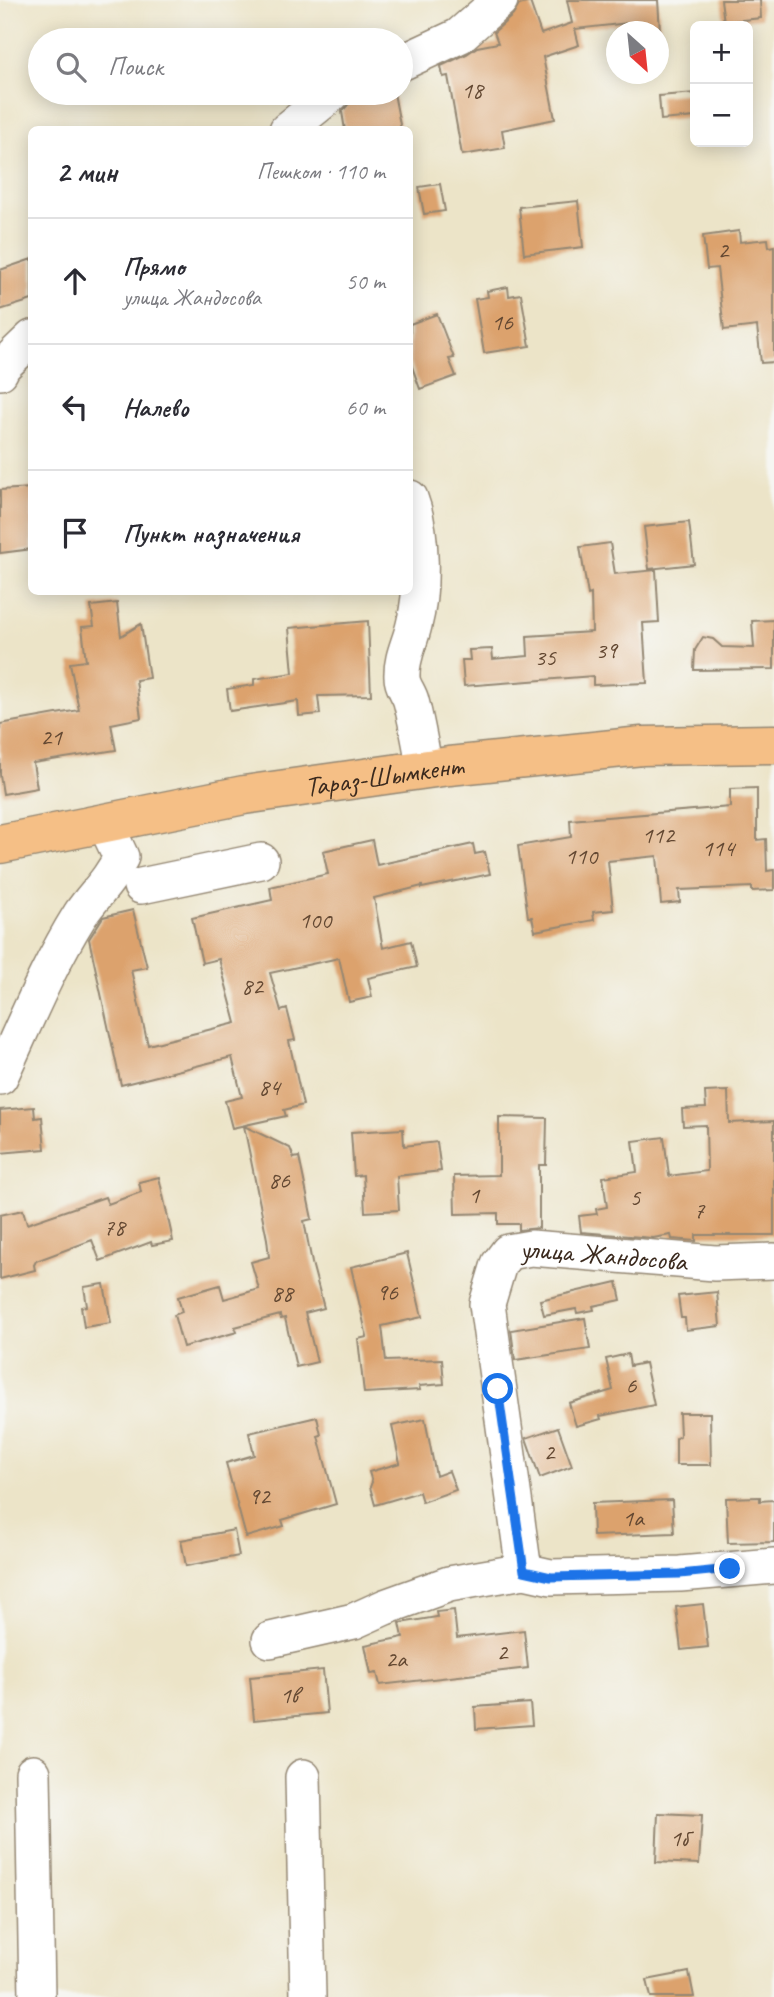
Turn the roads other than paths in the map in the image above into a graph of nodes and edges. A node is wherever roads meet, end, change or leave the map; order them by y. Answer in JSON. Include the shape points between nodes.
{"nodes":[{"id":1,"x":500,"y":0,"type":"edge"},
{"id":2,"x":413,"y":57,"type":"edge"},
{"id":3,"x":318,"y":105,"type":"edge"},
{"id":4,"x":292,"y":126,"type":"edge"},
{"id":5,"x":28,"y":342,"type":"edge"},
{"id":6,"x":0,"y":372,"type":"edge"},
{"id":7,"x":413,"y":515,"type":"edge"},
{"id":8,"x":774,"y":744,"type":"edge"},
{"id":9,"x":425,"y":770,"type":"junction"},
{"id":10,"x":105,"y":823,"type":"junction"},
{"id":11,"x":1,"y":837,"type":"edge"},
{"id":12,"x":261,"y":861,"type":"dead end"},
{"id":13,"x":141,"y":887,"type":"dead end"},
{"id":14,"x":0,"y":1077,"type":"edge"},
{"id":15,"x":774,"y":1261,"type":"edge"},
{"id":16,"x":774,"y":1566,"type":"edge"},
{"id":17,"x":524,"y":1571,"type":"junction"},
{"id":18,"x":270,"y":1640,"type":"dead end"},
{"id":19,"x":33,"y":1773,"type":"dead end"},
{"id":20,"x":303,"y":1777,"type":"dead end"},
{"id":21,"x":37,"y":1997,"type":"edge"},
{"id":22,"x":308,"y":1997,"type":"edge"}],
"edges":[{"from":1,"to":2,"type":"street","via":[[459,36]]},
{"from":3,"to":4,"type":"street"},
{"from":5,"to":6,"type":"street"},
{"from":7,"to":9,"type":"street","via":[[421,592],[402,660],[402,681],[416,719]]},
{"from":8,"to":9,"type":"main road","name":"Тараз-Шымкент","via":[[642,746]]},
{"from":9,"to":10,"type":"main road","name":"Тараз-Шымкент","via":[[244,795]]},
{"from":10,"to":11,"type":"main road","name":"Тараз-Шымкент"},
{"from":10,"to":14,"type":"street","via":[[121,858],[51,967]]},
{"from":12,"to":13,"type":"street"},
{"from":15,"to":17,"type":"street","name":"улица Жандосова","via":[[715,1263],[531,1248],[508,1251],[499,1264],[487,1304]]},
{"from":16,"to":17,"type":"street","via":[[551,1577]]},
{"from":17,"to":18,"type":"street","via":[[449,1584],[354,1621]]},
{"from":19,"to":21,"type":"street"},
{"from":20,"to":22,"type":"street"}]}
